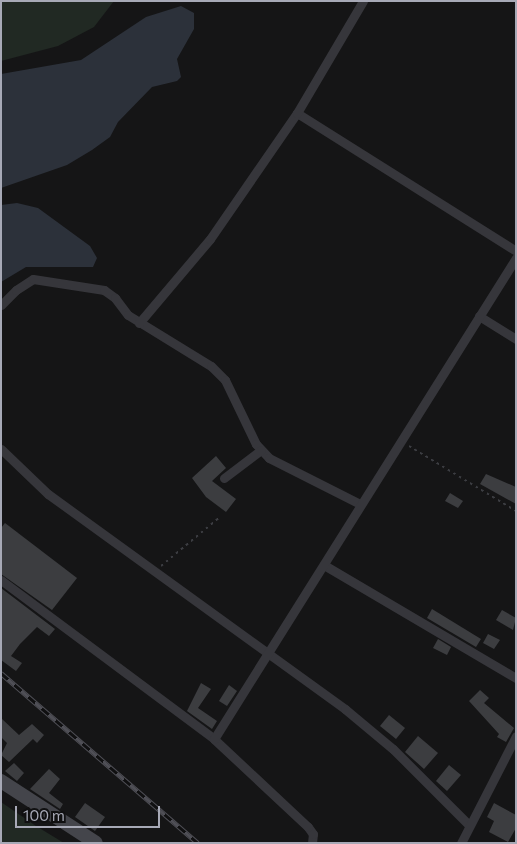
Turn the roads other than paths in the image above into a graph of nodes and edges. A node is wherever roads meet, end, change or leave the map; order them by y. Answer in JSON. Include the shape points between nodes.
{"nodes":[{"id":1,"x":363,"y":1,"type":"edge"},
{"id":2,"x":297,"y":113,"type":"junction"},
{"id":3,"x":516,"y":251,"type":"edge"},
{"id":4,"x":516,"y":258,"type":"edge"},
{"id":5,"x":1,"y":305,"type":"edge"},
{"id":6,"x":479,"y":316,"type":"junction"},
{"id":7,"x":138,"y":323,"type":"junction"},
{"id":8,"x":516,"y":339,"type":"edge"},
{"id":9,"x":1,"y":449,"type":"edge"},
{"id":10,"x":261,"y":450,"type":"junction"},
{"id":11,"x":224,"y":478,"type":"dead end"},
{"id":12,"x":360,"y":504,"type":"junction"},
{"id":13,"x":324,"y":564,"type":"junction"},
{"id":14,"x":1,"y":580,"type":"edge"},
{"id":15,"x":268,"y":654,"type":"junction"},
{"id":16,"x":516,"y":678,"type":"edge"},
{"id":17,"x":516,"y":736,"type":"edge"},
{"id":18,"x":214,"y":739,"type":"junction"},
{"id":19,"x":1,"y":781,"type":"edge"},
{"id":20,"x":468,"y":824,"type":"junction"},
{"id":21,"x":96,"y":843,"type":"edge"},
{"id":22,"x":312,"y":843,"type":"edge"},
{"id":23,"x":461,"y":843,"type":"edge"}],
"edges":[{"from":1,"to":2,"type":"street"},
{"from":2,"to":3,"type":"street"},
{"from":2,"to":7,"type":"street","via":[[210,239]]},
{"from":4,"to":6,"type":"street"},
{"from":5,"to":7,"type":"street","via":[[26,281],[43,279],[58,285],[104,290]]},
{"from":6,"to":8,"type":"street"},
{"from":6,"to":12,"type":"street"},
{"from":7,"to":10,"type":"street","via":[[211,366],[225,380]]},
{"from":9,"to":15,"type":"street","via":[[48,494]]},
{"from":10,"to":11,"type":"street"},
{"from":10,"to":12,"type":"street","via":[[290,470]]},
{"from":12,"to":13,"type":"street"},
{"from":13,"to":15,"type":"street"},
{"from":13,"to":16,"type":"street"},
{"from":14,"to":18,"type":"street"},
{"from":15,"to":18,"type":"street"},
{"from":15,"to":20,"type":"street","via":[[393,749]]},
{"from":17,"to":20,"type":"street"},
{"from":18,"to":22,"type":"street","via":[[308,827]]},
{"from":19,"to":21,"type":"main road"},
{"from":20,"to":23,"type":"street"}]}
